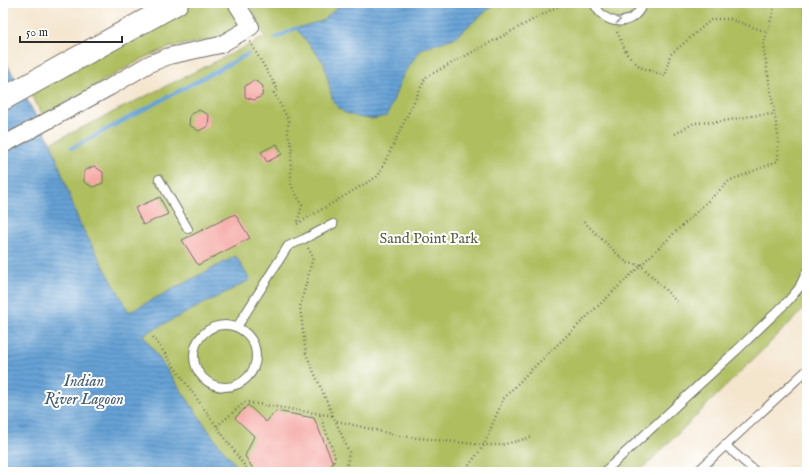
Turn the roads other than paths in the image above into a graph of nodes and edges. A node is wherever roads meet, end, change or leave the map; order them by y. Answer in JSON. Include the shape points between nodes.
{"nodes":[{"id":1,"x":177,"y":3,"type":"edge"},
{"id":2,"x":236,"y":3,"type":"edge"},
{"id":3,"x":594,"y":3,"type":"edge"},
{"id":4,"x":643,"y":3,"type":"edge"},
{"id":5,"x":3,"y":99,"type":"edge"},
{"id":6,"x":3,"y":145,"type":"edge"},
{"id":7,"x":159,"y":179,"type":"dead end"},
{"id":8,"x":333,"y":224,"type":"dead end"},
{"id":9,"x":188,"y":229,"type":"dead end"},
{"id":10,"x":807,"y":271,"type":"edge"},
{"id":11,"x":237,"y":327,"type":"junction"},
{"id":12,"x":807,"y":370,"type":"edge"},
{"id":13,"x":725,"y":446,"type":"junction"},
{"id":14,"x":604,"y":472,"type":"edge"},
{"id":15,"x":697,"y":472,"type":"edge"},
{"id":16,"x":756,"y":472,"type":"edge"}],
"edges":[{"from":1,"to":5,"type":"main road"},
{"from":2,"to":6,"type":"street","via":[[251,27],[243,32],[220,45],[169,56],[149,64]]},
{"from":3,"to":4,"type":"lane","one_way":true,"via":[[598,11],[612,21],[636,15]]},
{"from":7,"to":9,"type":"lane"},
{"from":8,"to":11,"type":"lane","via":[[288,246]]},
{"from":10,"to":14,"type":"lane","via":[[799,288],[788,301]]},
{"from":11,"to":11,"type":"lane","via":[[224,324],[214,326],[198,339],[194,348],[196,368],[210,383],[230,387],[248,377],[254,368],[255,347],[251,338]]},
{"from":12,"to":13,"type":"lane"},
{"from":13,"to":15,"type":"lane"},
{"from":13,"to":16,"type":"lane"}]}
